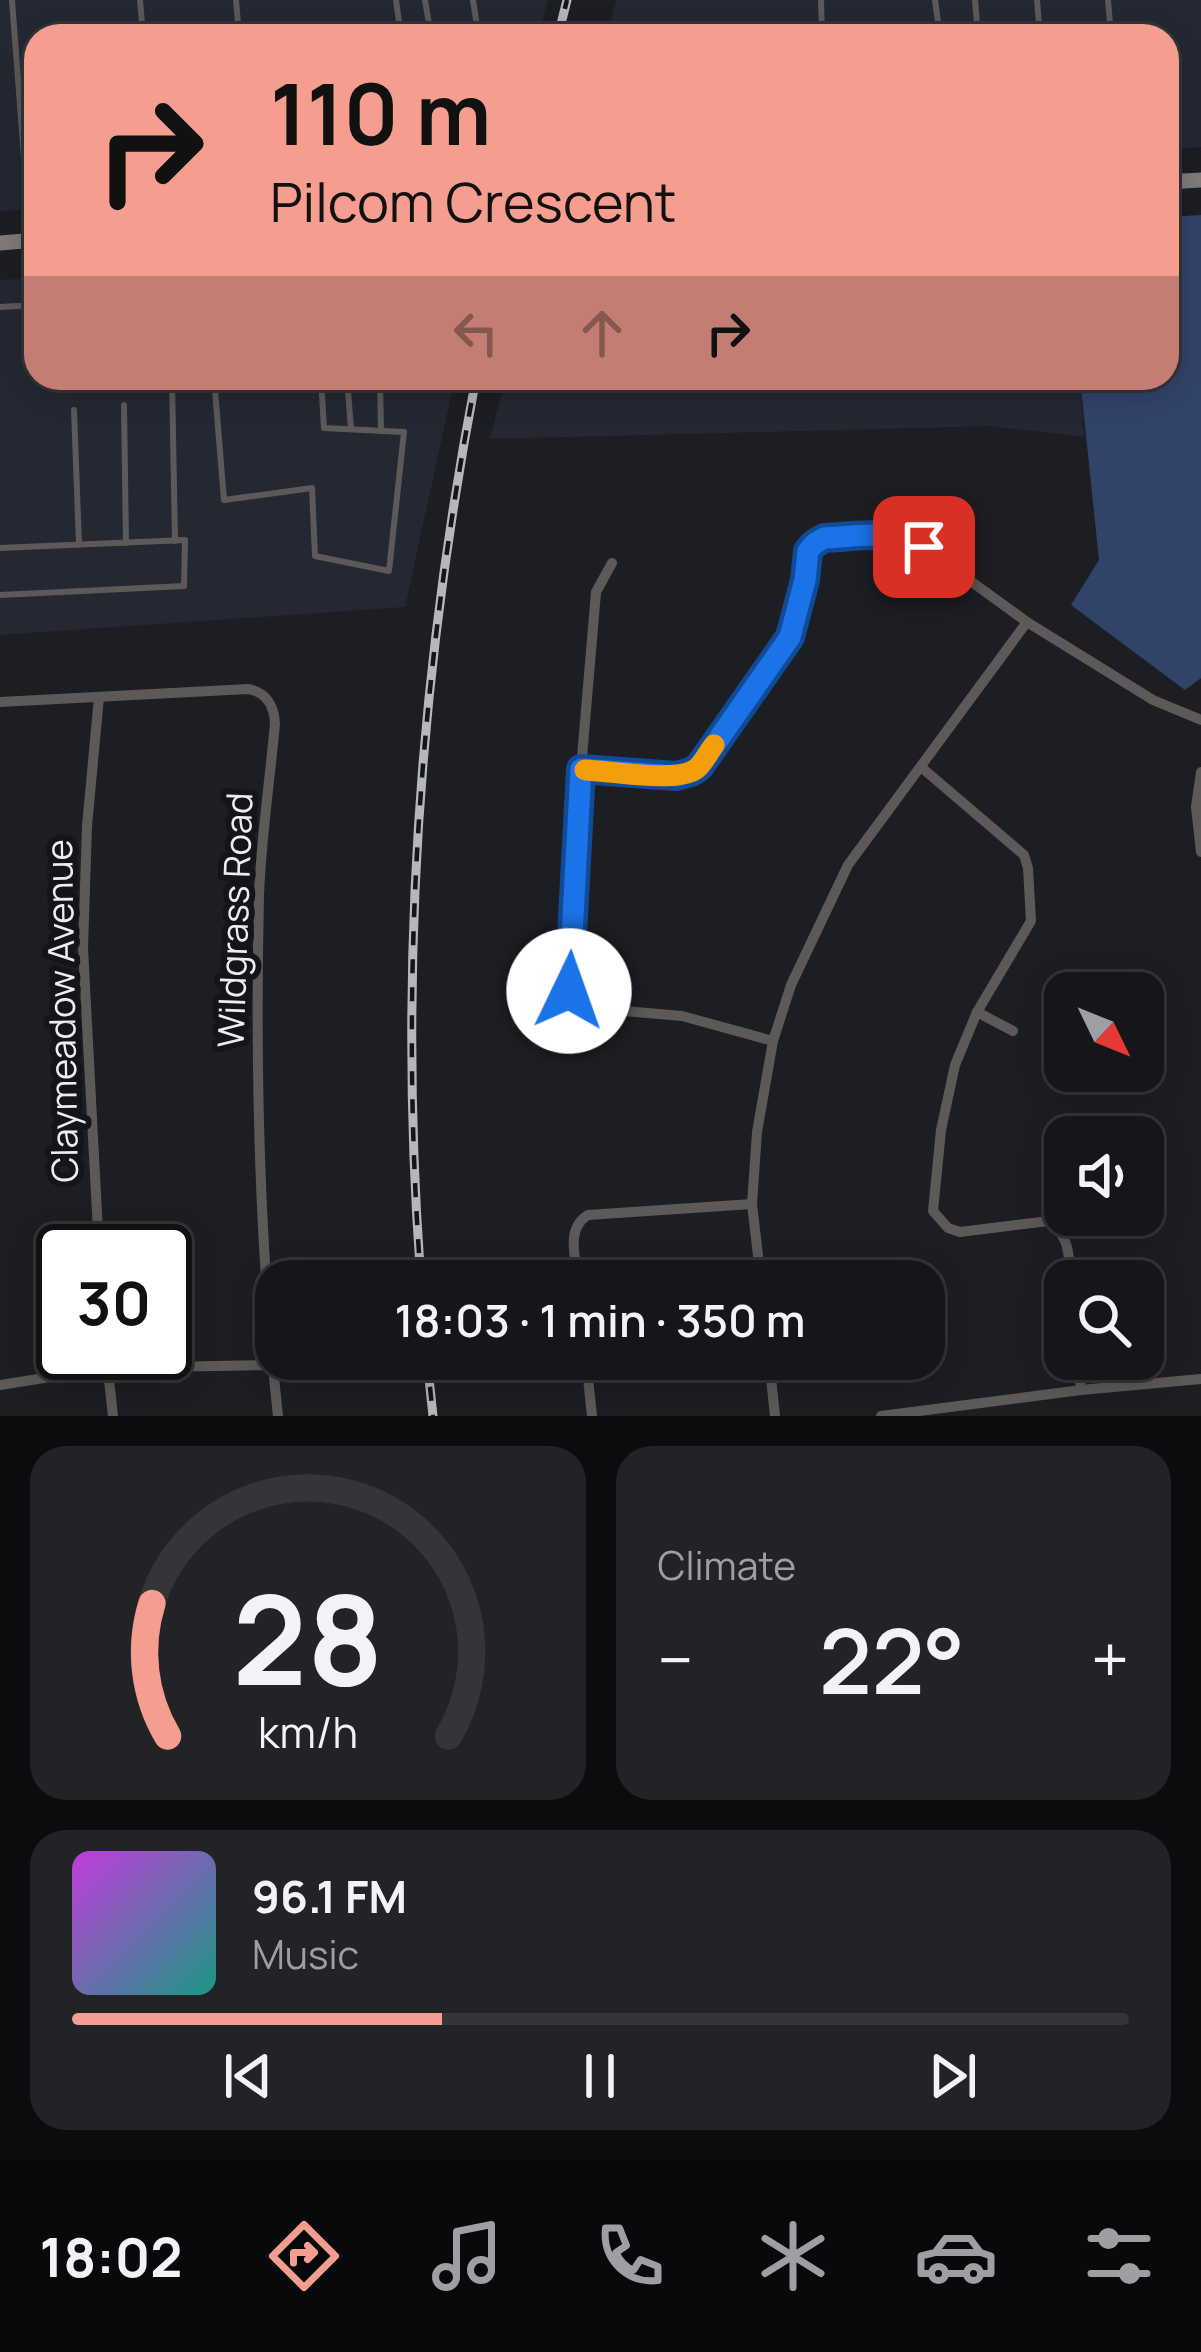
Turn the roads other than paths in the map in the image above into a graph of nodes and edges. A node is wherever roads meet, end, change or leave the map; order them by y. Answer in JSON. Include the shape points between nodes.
{"nodes":[{"id":1,"x":12,"y":0,"type":"edge"},
{"id":2,"x":24,"y":161,"type":"edge"},
{"id":3,"x":172,"y":390,"type":"edge"},
{"id":4,"x":215,"y":390,"type":"edge"},
{"id":5,"x":322,"y":390,"type":"edge"},
{"id":6,"x":348,"y":390,"type":"edge"},
{"id":7,"x":380,"y":390,"type":"edge"},
{"id":8,"x":124,"y":404,"type":"dead end"},
{"id":9,"x":74,"y":410,"type":"dead end"},
{"id":10,"x":351,"y":429,"type":"junction"},
{"id":11,"x":381,"y":431,"type":"junction"},
{"id":12,"x":175,"y":541,"type":"junction"},
{"id":13,"x":126,"y":543,"type":"junction"},
{"id":14,"x":79,"y":544,"type":"junction"},
{"id":15,"x":0,"y":548,"type":"edge"},
{"id":16,"x":611,"y":563,"type":"dead end"},
{"id":17,"x":0,"y":595,"type":"edge"},
{"id":18,"x":1027,"y":622,"type":"junction"},
{"id":19,"x":99,"y":697,"type":"junction"},
{"id":20,"x":0,"y":702,"type":"edge"},
{"id":21,"x":1201,"y":720,"type":"edge"},
{"id":22,"x":921,"y":767,"type":"junction"},
{"id":23,"x":581,"y":769,"type":"junction"},
{"id":24,"x":1201,"y":772,"type":"edge"},
{"id":25,"x":1201,"y":853,"type":"edge"},
{"id":26,"x":977,"y":1012,"type":"junction"},
{"id":27,"x":1013,"y":1030,"type":"dead end"},
{"id":28,"x":773,"y":1041,"type":"junction"},
{"id":29,"x":752,"y":1204,"type":"junction"},
{"id":30,"x":97,"y":1224,"type":"edge"},
{"id":31,"x":263,"y":1260,"type":"edge"},
{"id":32,"x":576,"y":1260,"type":"edge"},
{"id":33,"x":758,"y":1260,"type":"edge"},
{"id":34,"x":1069,"y":1260,"type":"edge"},
{"id":35,"x":255,"y":1365,"type":"edge"},
{"id":36,"x":192,"y":1366,"type":"edge"},
{"id":37,"x":36,"y":1379,"type":"edge"},
{"id":38,"x":1201,"y":1379,"type":"edge"},
{"id":39,"x":108,"y":1380,"type":"edge"},
{"id":40,"x":274,"y":1380,"type":"edge"},
{"id":41,"x":588,"y":1380,"type":"edge"},
{"id":42,"x":771,"y":1380,"type":"edge"},
{"id":43,"x":1080,"y":1380,"type":"edge"},
{"id":44,"x":0,"y":1385,"type":"edge"},
{"id":45,"x":1081,"y":1390,"type":"junction"},
{"id":46,"x":112,"y":1416,"type":"edge"},
{"id":47,"x":278,"y":1416,"type":"edge"},
{"id":48,"x":592,"y":1416,"type":"edge"},
{"id":49,"x":775,"y":1416,"type":"edge"},
{"id":50,"x":881,"y":1416,"type":"edge"}],
"edges":[{"from":1,"to":2,"type":"lane"},
{"from":3,"to":12,"type":"lane"},
{"from":4,"to":11,"type":"lane","via":[[224,500],[312,488],[315,556],[389,571],[404,432]]},
{"from":5,"to":10,"type":"lane","via":[[324,428]]},
{"from":6,"to":10,"type":"lane"},
{"from":7,"to":11,"type":"lane"},
{"from":8,"to":13,"type":"lane"},
{"from":9,"to":14,"type":"lane"},
{"from":10,"to":11,"type":"lane"},
{"from":12,"to":13,"type":"lane"},
{"from":12,"to":17,"type":"lane","via":[[185,540],[184,586]]},
{"from":13,"to":14,"type":"lane"},
{"from":14,"to":15,"type":"lane"},
{"from":16,"to":23,"type":"street","via":[[596,592]]},
{"from":18,"to":21,"type":"street","via":[[1153,700]]},
{"from":18,"to":22,"type":"street"},
{"from":18,"to":23,"type":"street","via":[[914,540],[824,538],[808,551],[790,637],[699,767],[676,776]]},
{"from":19,"to":20,"type":"street","name":"Wildgrass Road"},
{"from":19,"to":30,"type":"street","name":"Claymeadow Avenue","via":[[82,948]]},
{"from":19,"to":31,"type":"street","name":"Wildgrass Road","via":[[248,689],[273,710],[259,893]]},
{"from":22,"to":26,"type":"street","via":[[1024,855],[1028,868],[1031,921]]},
{"from":22,"to":28,"type":"street","via":[[848,865]]},
{"from":23,"to":28,"type":"street","via":[[573,998],[601,1011],[682,1016]]},
{"from":24,"to":25,"type":"street"},
{"from":26,"to":27,"type":"street"},
{"from":26,"to":34,"type":"street","via":[[950,1087],[933,1210],[960,1232],[1049,1221],[1066,1241]]},
{"from":28,"to":29,"type":"street"},
{"from":29,"to":32,"type":"street","via":[[587,1215],[573,1233]]},
{"from":29,"to":33,"type":"street"},
{"from":35,"to":36,"type":"street"},
{"from":37,"to":44,"type":"street"},
{"from":38,"to":45,"type":"street"},
{"from":39,"to":46,"type":"street"},
{"from":40,"to":47,"type":"street","name":"Wildgrass Road"},
{"from":41,"to":48,"type":"street"},
{"from":42,"to":49,"type":"street"},
{"from":43,"to":45,"type":"street"},
{"from":45,"to":50,"type":"street"}]}
